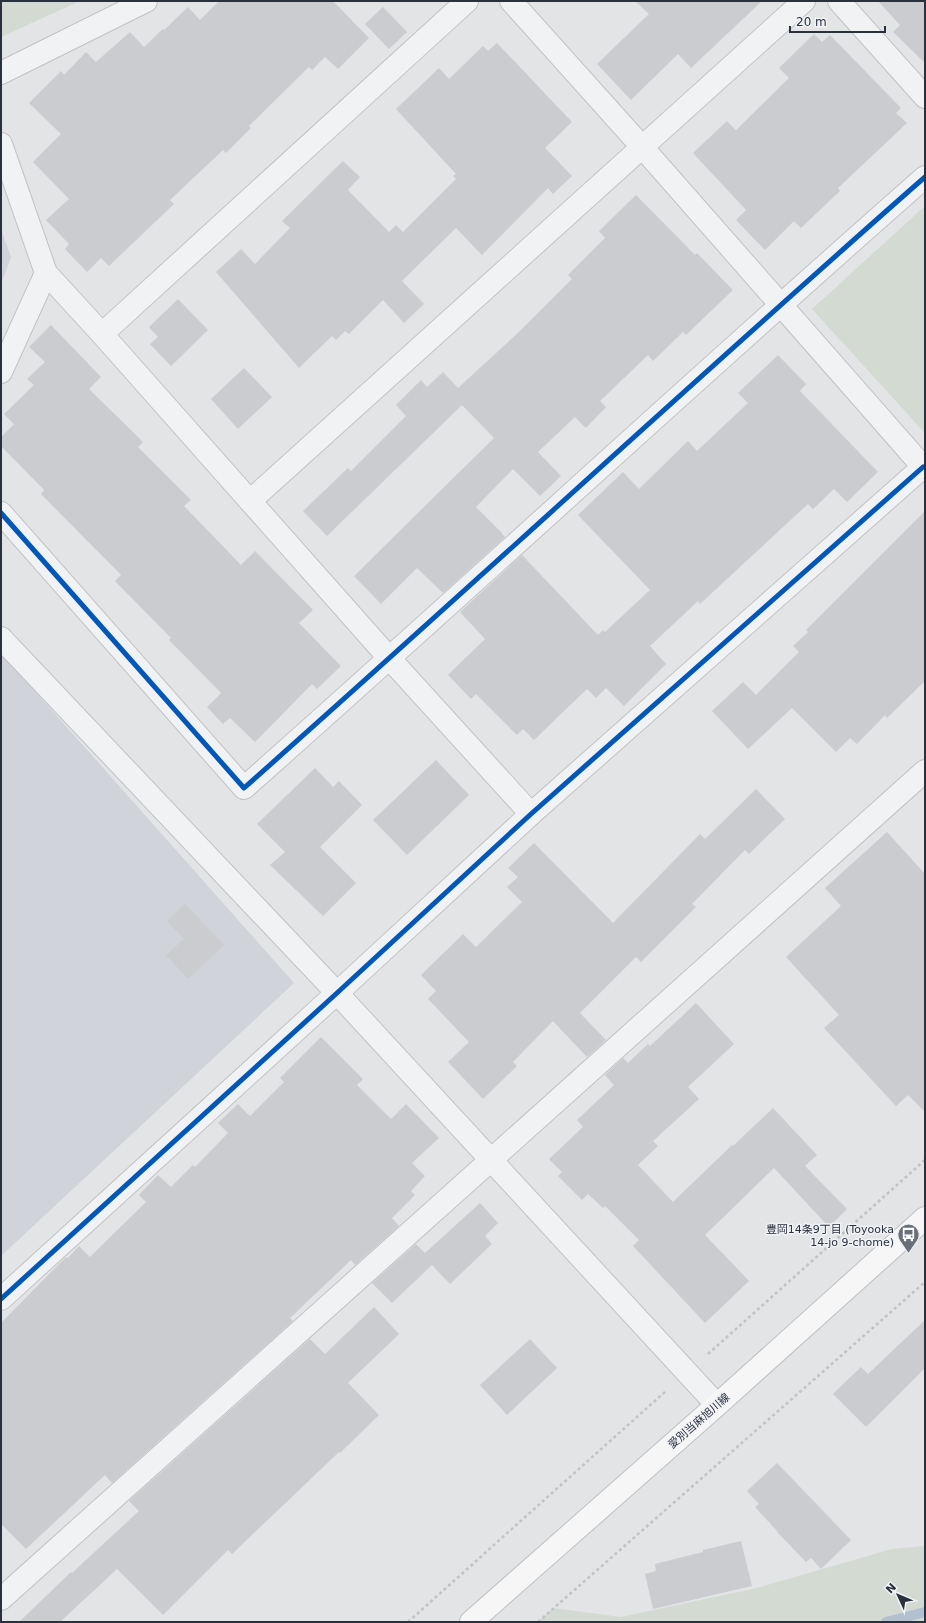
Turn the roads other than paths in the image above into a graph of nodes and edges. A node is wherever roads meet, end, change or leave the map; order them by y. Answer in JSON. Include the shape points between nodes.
{"nodes":[{"id":1,"x":146,"y":1,"type":"edge"},
{"id":2,"x":467,"y":1,"type":"edge"},
{"id":3,"x":511,"y":1,"type":"edge"},
{"id":4,"x":804,"y":1,"type":"edge"},
{"id":5,"x":839,"y":1,"type":"edge"},
{"id":6,"x":1,"y":73,"type":"edge"},
{"id":7,"x":925,"y":97,"type":"edge"},
{"id":8,"x":1,"y":144,"type":"edge"},
{"id":9,"x":643,"y":148,"type":"junction"},
{"id":10,"x":925,"y":177,"type":"edge"},
{"id":11,"x":46,"y":273,"type":"junction"},
{"id":12,"x":780,"y":304,"type":"junction"},
{"id":13,"x":102,"y":334,"type":"junction"},
{"id":14,"x":1,"y":372,"type":"edge"},
{"id":15,"x":924,"y":468,"type":"edge"},
{"id":16,"x":250,"y":501,"type":"junction"},
{"id":17,"x":1,"y":513,"type":"edge"},
{"id":18,"x":1,"y":638,"type":"edge"},
{"id":19,"x":390,"y":658,"type":"junction"},
{"id":20,"x":925,"y":771,"type":"edge"},
{"id":21,"x":531,"y":814,"type":"junction"},
{"id":22,"x":337,"y":993,"type":"junction"},
{"id":23,"x":492,"y":1160,"type":"junction"},
{"id":24,"x":925,"y":1218,"type":"edge"},
{"id":25,"x":1,"y":1299,"type":"edge"},
{"id":26,"x":717,"y":1405,"type":"junction"},
{"id":27,"x":1,"y":1599,"type":"edge"},
{"id":28,"x":471,"y":1622,"type":"edge"}],
"edges":[{"from":1,"to":6,"type":"street"},
{"from":2,"to":13,"type":"street"},
{"from":3,"to":9,"type":"street"},
{"from":4,"to":9,"type":"street"},
{"from":5,"to":7,"type":"street"},
{"from":8,"to":11,"type":"street"},
{"from":9,"to":12,"type":"street"},
{"from":9,"to":16,"type":"street"},
{"from":10,"to":12,"type":"street"},
{"from":11,"to":13,"type":"street"},
{"from":11,"to":14,"type":"street"},
{"from":12,"to":15,"type":"street"},
{"from":12,"to":19,"type":"street"},
{"from":13,"to":16,"type":"street"},
{"from":15,"to":21,"type":"street"},
{"from":16,"to":19,"type":"street"},
{"from":17,"to":19,"type":"street","via":[[244,788]]},
{"from":18,"to":22,"type":"street"},
{"from":19,"to":21,"type":"street"},
{"from":20,"to":23,"type":"street"},
{"from":21,"to":22,"type":"street"},
{"from":22,"to":23,"type":"street"},
{"from":22,"to":25,"type":"street"},
{"from":23,"to":26,"type":"street"},
{"from":23,"to":27,"type":"street"},
{"from":24,"to":26,"type":"main road","name":"愛別当麻旭川線"},
{"from":26,"to":28,"type":"main road","name":"愛別当麻旭川線"}]}
